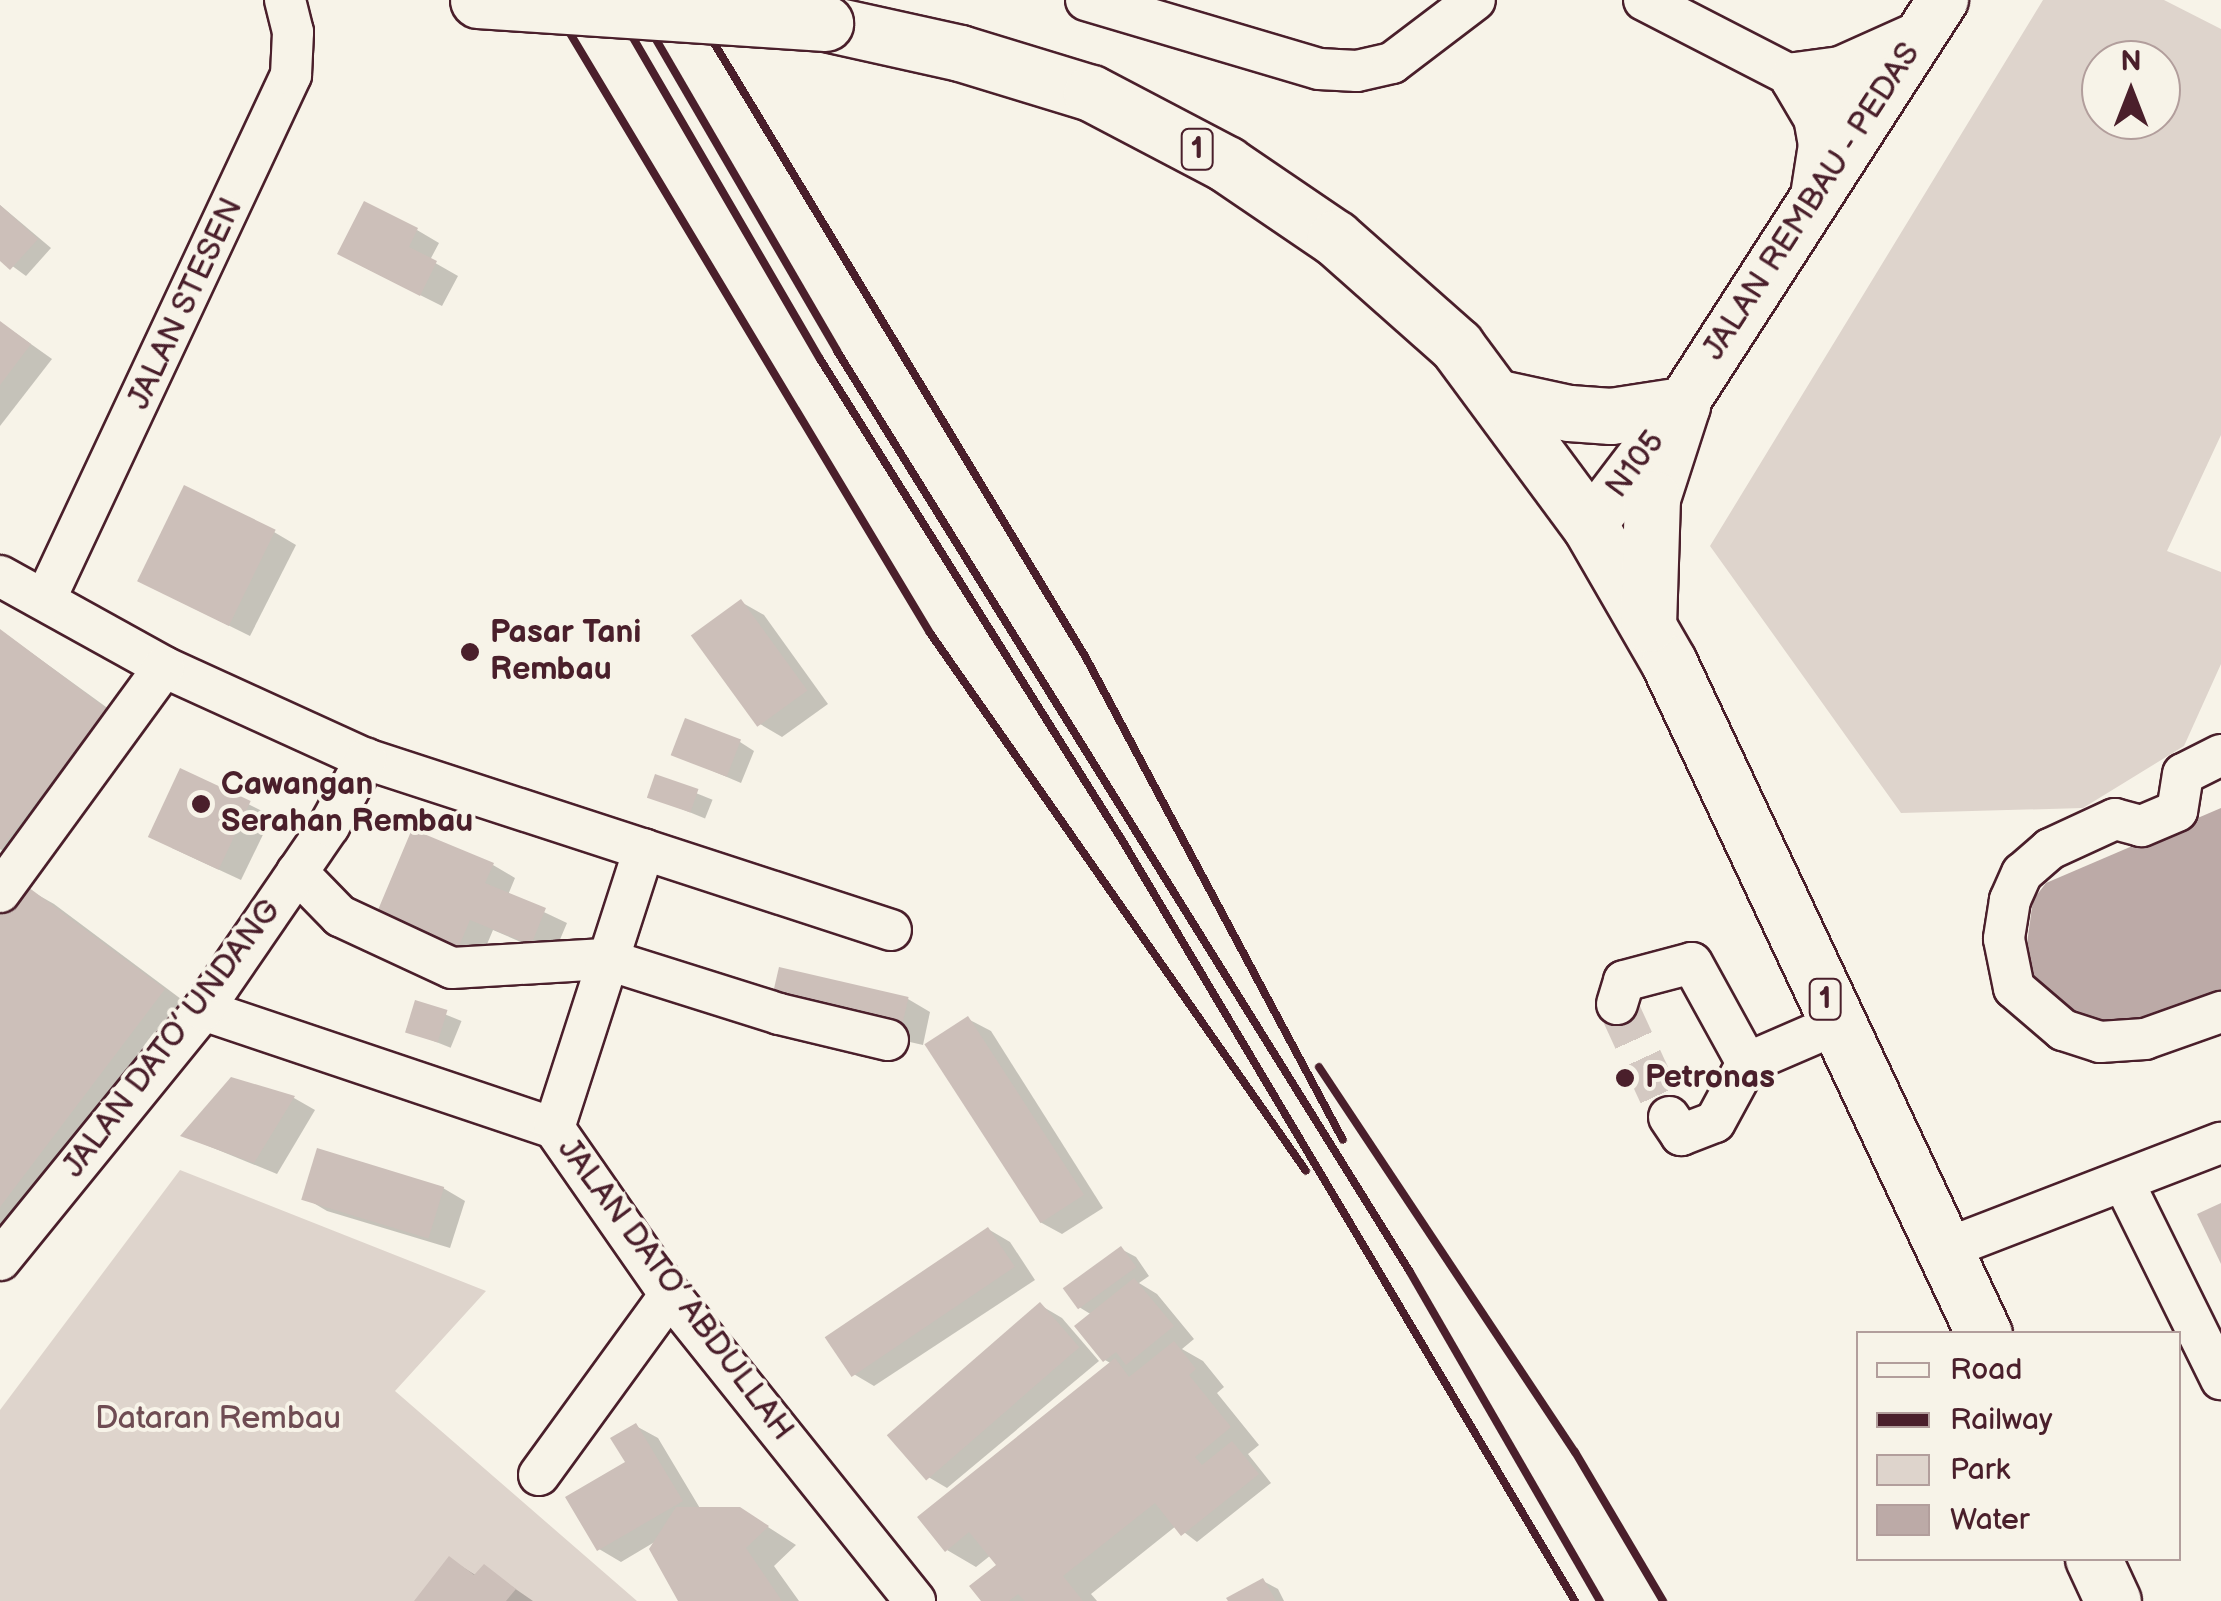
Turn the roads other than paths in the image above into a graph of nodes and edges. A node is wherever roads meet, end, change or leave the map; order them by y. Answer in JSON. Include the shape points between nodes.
{"nodes":[{"id":1,"x":285,"y":0,"type":"edge"},
{"id":2,"x":478,"y":0,"type":"edge"},
{"id":3,"x":1086,"y":0,"type":"edge"},
{"id":4,"x":1475,"y":0,"type":"edge"},
{"id":5,"x":1644,"y":0,"type":"edge"},
{"id":6,"x":1930,"y":19,"type":"edge"},
{"id":7,"x":1796,"y":78,"type":"junction"},
{"id":8,"x":1872,"y":110,"type":"junction"},
{"id":9,"x":1816,"y":201,"type":"junction"},
{"id":10,"x":1499,"y":398,"type":"junction"},
{"id":11,"x":1682,"y":405,"type":"junction"},
{"id":12,"x":1590,"y":526,"type":"junction"},
{"id":13,"x":0,"y":576,"type":"edge"},
{"id":14,"x":45,"y":600,"type":"junction"},
{"id":15,"x":1648,"y":624,"type":"junction"},
{"id":16,"x":164,"y":668,"type":"junction"},
{"id":17,"x":2221,"y":755,"type":"edge"},
{"id":18,"x":366,"y":759,"type":"junction"},
{"id":19,"x":644,"y":849,"type":"junction"},
{"id":20,"x":298,"y":872,"type":"junction"},
{"id":21,"x":4,"y":876,"type":"edge"},
{"id":22,"x":891,"y":930,"type":"dead end"},
{"id":23,"x":606,"y":959,"type":"junction"},
{"id":24,"x":1617,"y":1004,"type":"dead end"},
{"id":25,"x":204,"y":1010,"type":"junction"},
{"id":26,"x":2221,"y":1012,"type":"edge"},
{"id":27,"x":1837,"y":1024,"type":"junction"},
{"id":28,"x":888,"y":1040,"type":"dead end"},
{"id":29,"x":1748,"y":1063,"type":"junction"},
{"id":30,"x":1668,"y":1117,"type":"dead end"},
{"id":31,"x":554,"y":1128,"type":"junction"},
{"id":32,"x":2221,"y":1142,"type":"edge"},
{"id":33,"x":2124,"y":1184,"type":"junction"},
{"id":34,"x":1943,"y":1250,"type":"junction"},
{"id":35,"x":0,"y":1260,"type":"edge"},
{"id":36,"x":670,"y":1294,"type":"junction"},
{"id":37,"x":1983,"y":1331,"type":"edge"},
{"id":38,"x":2221,"y":1379,"type":"edge"},
{"id":39,"x":539,"y":1475,"type":"dead end"},
{"id":40,"x":2094,"y":1561,"type":"edge"},
{"id":41,"x":915,"y":1601,"type":"edge"},
{"id":42,"x":2113,"y":1601,"type":"edge"}],
"edges":[{"from":1,"to":14,"type":"street","name":"JALAN STESEN","via":[[293,32],[291,75]]},
{"from":2,"to":10,"type":"highway","number":"1","bridge":true,"via":[[825,23],[960,53],[1091,93],[1226,164],[1336,238],[1456,345]]},
{"from":3,"to":4,"type":"street","via":[[1319,69],[1357,71],[1392,62]]},
{"from":5,"to":7,"type":"street"},
{"from":6,"to":7,"type":"main road","via":[[1841,72]]},
{"from":6,"to":8,"type":"main road","name":"JALAN REMBAU - PEDAS","number":"N105"},
{"from":7,"to":8,"type":"street"},
{"from":7,"to":9,"type":"main road","via":[[1819,116],[1824,145]]},
{"from":8,"to":9,"type":"main road","name":"JALAN REMBAU - PEDAS","number":"N105"},
{"from":9,"to":11,"type":"main road","name":"JALAN REMBAU - PEDAS","number":"N105"},
{"from":10,"to":11,"type":"highway","via":[[1610,416]]},
{"from":10,"to":12,"type":"highway","number":"1"},
{"from":11,"to":12,"type":"main road","name":"N105","number":"N105"},
{"from":11,"to":15,"type":"highway","via":[[1652,498]]},
{"from":12,"to":15,"type":"highway","number":"1"},
{"from":13,"to":14,"type":"street"},
{"from":14,"to":16,"type":"street"},
{"from":15,"to":27,"type":"highway","number":"1"},
{"from":16,"to":18,"type":"street"},
{"from":16,"to":21,"type":"street"},
{"from":17,"to":26,"type":"street","via":[[2183,774],[2176,811],[2140,826],[2115,820],[2050,849],[2022,874],[2004,940],[2014,988],[2063,1030],[2100,1042],[2145,1039]]},
{"from":18,"to":19,"type":"street"},
{"from":18,"to":20,"type":"street","name":"JALAN DATO’ UNDANG"},
{"from":19,"to":22,"type":"street"},
{"from":19,"to":23,"type":"street"},
{"from":20,"to":23,"type":"street","via":[[340,916],[452,968]]},
{"from":20,"to":25,"type":"street","name":"JALAN DATO’ UNDANG"},
{"from":23,"to":28,"type":"street","via":[[779,1014]]},
{"from":23,"to":31,"type":"street"},
{"from":24,"to":29,"type":"street","via":[[1624,982],[1692,963]]},
{"from":25,"to":31,"type":"street","name":"JALAN DATO’ ABDULLAH"},
{"from":25,"to":35,"type":"street","name":"JALAN DATO’ UNDANG"},
{"from":27,"to":29,"type":"street"},
{"from":27,"to":34,"type":"highway","number":"1"},
{"from":29,"to":30,"type":"street","via":[[1715,1122],[1680,1135]]},
{"from":31,"to":36,"type":"street","name":"JALAN DATO’ ABDULLAH"},
{"from":32,"to":33,"type":"street"},
{"from":33,"to":34,"type":"street"},
{"from":33,"to":38,"type":"street"},
{"from":34,"to":37,"type":"highway","number":"1"},
{"from":36,"to":39,"type":"street"},
{"from":36,"to":41,"type":"street","name":"JALAN DATO’ ABDULLAH"},
{"from":40,"to":42,"type":"highway"}]}
